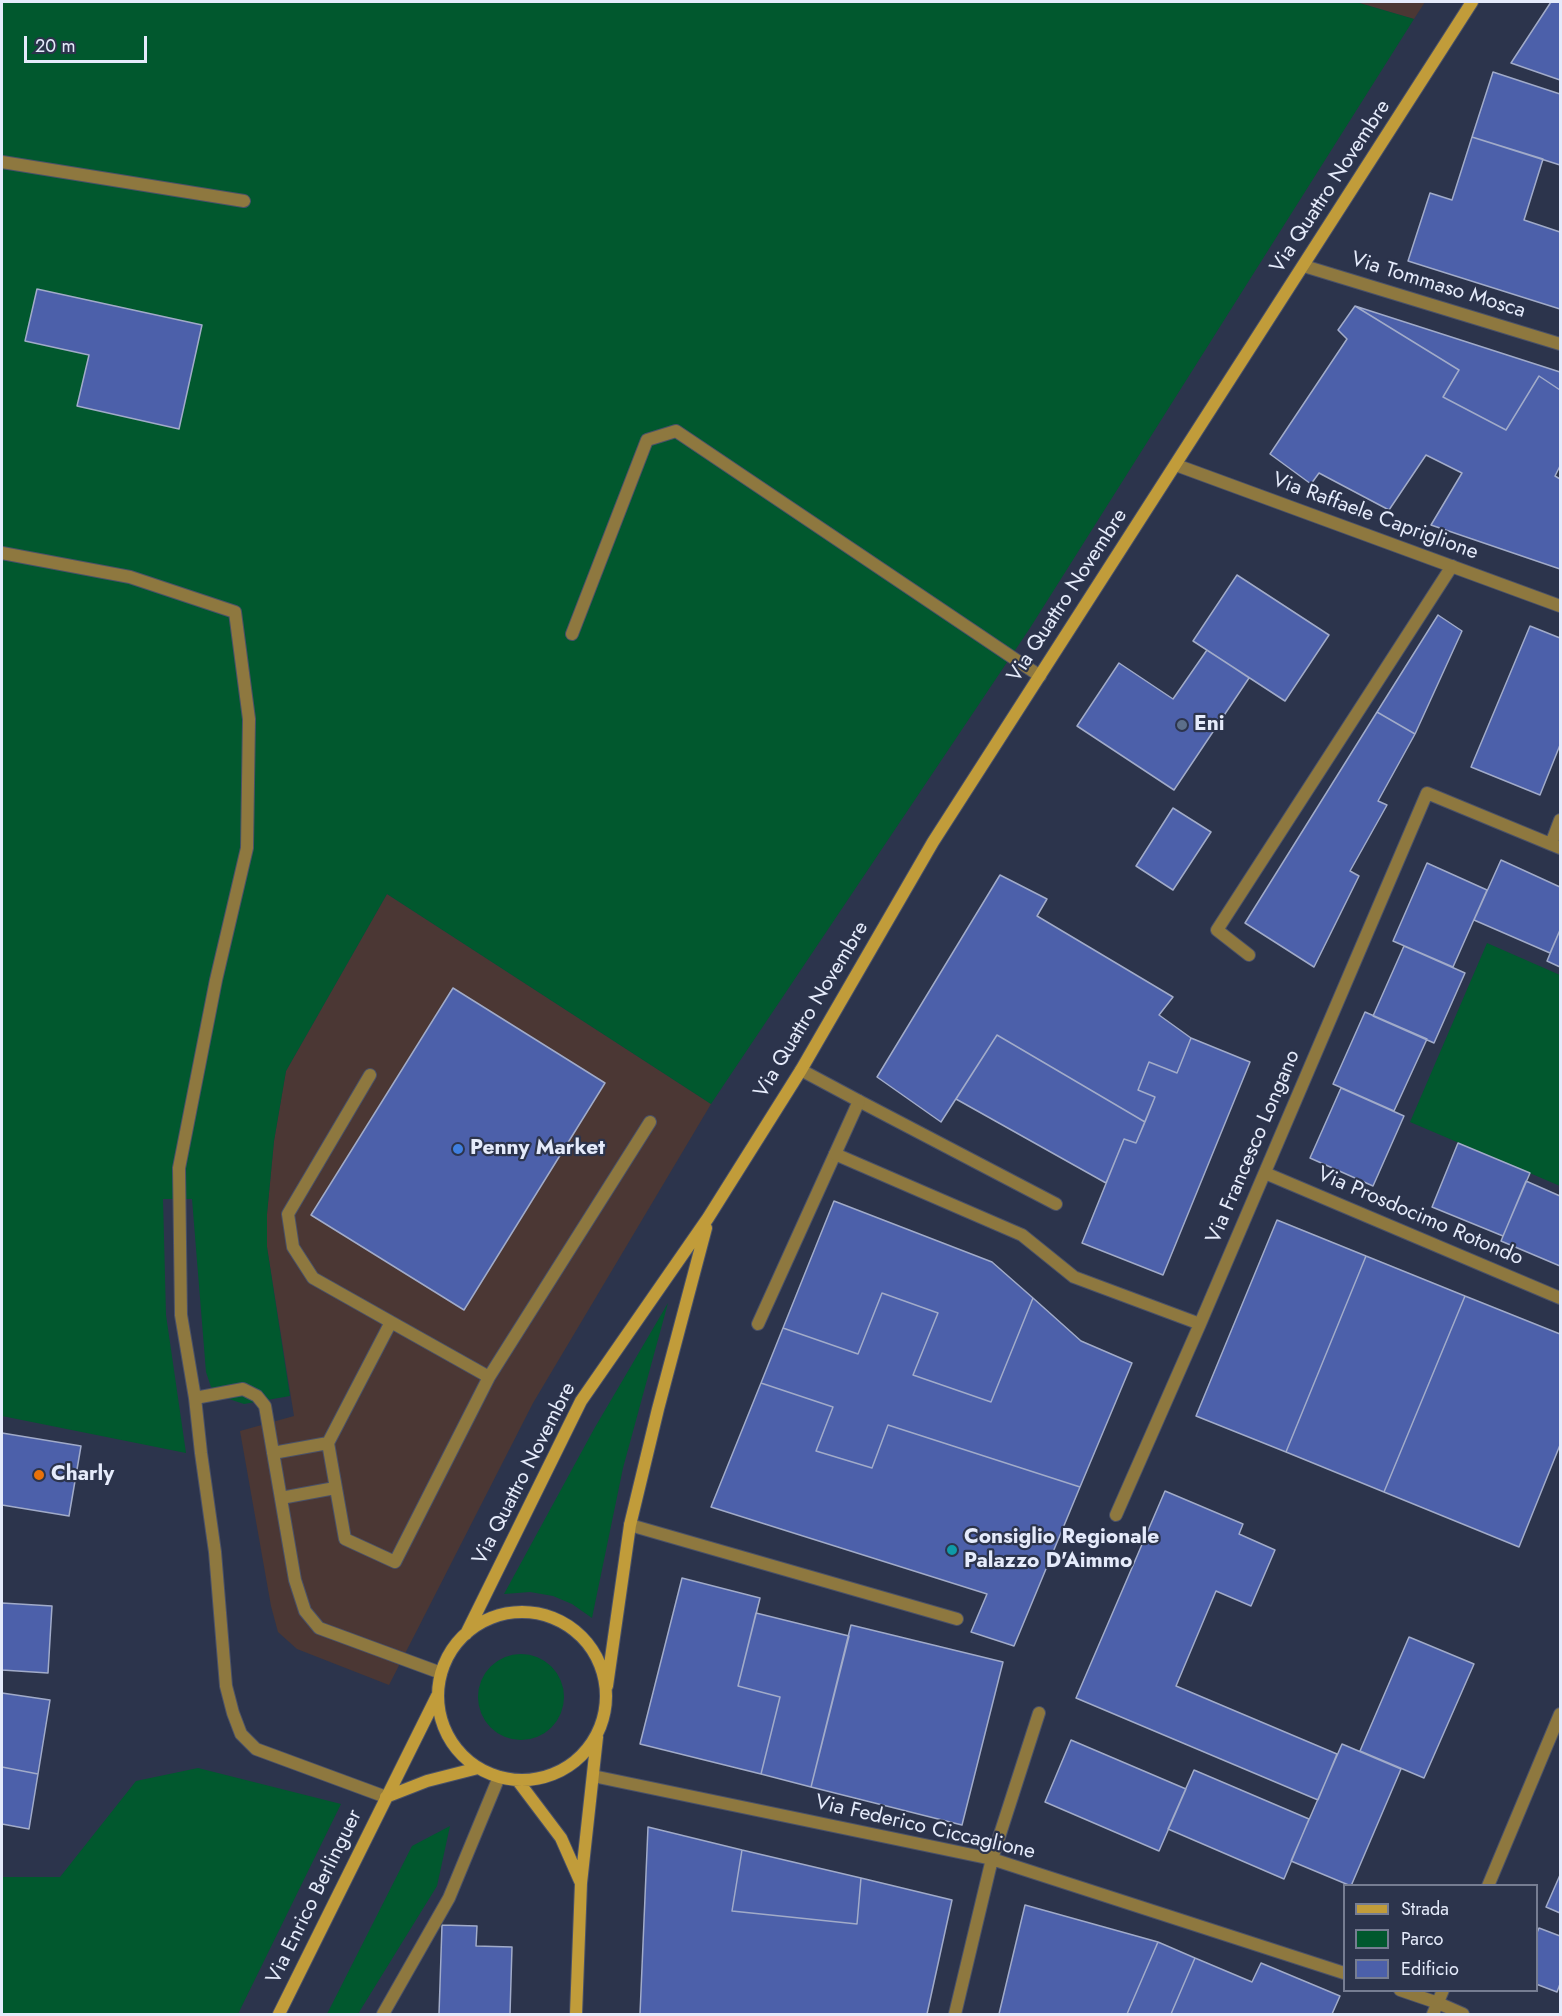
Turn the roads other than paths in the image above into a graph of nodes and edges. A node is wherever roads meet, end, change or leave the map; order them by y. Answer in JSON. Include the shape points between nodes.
{"nodes":[{"id":1,"x":1472,"y":2,"type":"edge"},
{"id":2,"x":2,"y":162,"type":"edge"},
{"id":3,"x":244,"y":201,"type":"dead end"},
{"id":4,"x":1304,"y":266,"type":"junction"},
{"id":5,"x":1560,"y":344,"type":"edge"},
{"id":6,"x":1176,"y":465,"type":"junction"},
{"id":7,"x":2,"y":553,"type":"edge"},
{"id":8,"x":1452,"y":566,"type":"junction"},
{"id":9,"x":1560,"y":606,"type":"edge"},
{"id":10,"x":572,"y":634,"type":"dead end"},
{"id":11,"x":1040,"y":676,"type":"junction"},
{"id":12,"x":1560,"y":820,"type":"edge"},
{"id":13,"x":1556,"y":846,"type":"edge"},
{"id":14,"x":1250,"y":955,"type":"dead end"},
{"id":15,"x":801,"y":1070,"type":"junction"},
{"id":16,"x":370,"y":1075,"type":"dead end"},
{"id":17,"x":859,"y":1101,"type":"junction"},
{"id":18,"x":650,"y":1122,"type":"dead end"},
{"id":19,"x":835,"y":1154,"type":"junction"},
{"id":20,"x":1265,"y":1173,"type":"junction"},
{"id":21,"x":1056,"y":1204,"type":"dead end"},
{"id":22,"x":708,"y":1218,"type":"junction"},
{"id":23,"x":1560,"y":1298,"type":"edge"},
{"id":24,"x":391,"y":1322,"type":"junction"},
{"id":25,"x":758,"y":1324,"type":"dead end"},
{"id":26,"x":1200,"y":1324,"type":"junction"},
{"id":27,"x":489,"y":1377,"type":"junction"},
{"id":28,"x":195,"y":1398,"type":"junction"},
{"id":29,"x":328,"y":1443,"type":"junction"},
{"id":30,"x":273,"y":1453,"type":"junction"},
{"id":31,"x":335,"y":1488,"type":"junction"},
{"id":32,"x":281,"y":1498,"type":"junction"},
{"id":33,"x":1116,"y":1515,"type":"dead end"},
{"id":34,"x":630,"y":1525,"type":"junction"},
{"id":35,"x":957,"y":1619,"type":"dead end"},
{"id":36,"x":466,"y":1634,"type":"junction"},
{"id":37,"x":441,"y":1673,"type":"junction"},
{"id":38,"x":607,"y":1689,"type":"junction"},
{"id":39,"x":438,"y":1696,"type":"junction"},
{"id":40,"x":1039,"y":1713,"type":"dead end"},
{"id":41,"x":1560,"y":1714,"type":"edge"},
{"id":42,"x":597,"y":1736,"type":"junction"},
{"id":43,"x":478,"y":1768,"type":"junction"},
{"id":44,"x":593,"y":1776,"type":"junction"},
{"id":45,"x":499,"y":1777,"type":"junction"},
{"id":46,"x":518,"y":1780,"type":"junction"},
{"id":47,"x":386,"y":1797,"type":"junction"},
{"id":48,"x":992,"y":1859,"type":"junction"},
{"id":49,"x":582,"y":1883,"type":"junction"},
{"id":50,"x":1489,"y":1884,"type":"edge"},
{"id":51,"x":1343,"y":1973,"type":"edge"},
{"id":52,"x":1404,"y":1992,"type":"edge"},
{"id":53,"x":1442,"y":1992,"type":"edge"},
{"id":54,"x":1435,"y":2009,"type":"edge"},
{"id":55,"x":279,"y":2014,"type":"edge"},
{"id":56,"x":383,"y":2014,"type":"edge"},
{"id":57,"x":576,"y":2014,"type":"edge"},
{"id":58,"x":955,"y":2014,"type":"edge"},
{"id":59,"x":1463,"y":2014,"type":"edge"}],
"edges":[{"from":1,"to":4,"type":"main road","name":"Via Quattro Novembre"},
{"from":2,"to":3,"type":"street"},
{"from":4,"to":5,"type":"street","name":"Via Tommaso Mosca"},
{"from":4,"to":6,"type":"main road","name":"Via Quattro Novembre"},
{"from":6,"to":8,"type":"street","name":"Via Raffaele Capriglione"},
{"from":6,"to":11,"type":"main road","name":"Via Quattro Novembre"},
{"from":7,"to":28,"type":"street","via":[[130,577],[235,612],[249,719],[246,848],[179,1168],[181,1315]]},
{"from":8,"to":9,"type":"street","name":"Via Raffaele Capriglione"},
{"from":8,"to":14,"type":"street","via":[[1217,930]]},
{"from":10,"to":11,"type":"street","via":[[647,440],[676,431]]},
{"from":11,"to":15,"type":"main road","name":"Via Quattro Novembre","via":[[933,842]]},
{"from":12,"to":13,"type":"street"},
{"from":13,"to":20,"type":"street","name":"Via Francesco Longano","via":[[1427,793]]},
{"from":15,"to":17,"type":"street"},
{"from":15,"to":22,"type":"main road","name":"Via Quattro Novembre"},
{"from":16,"to":24,"type":"street","via":[[288,1214],[293,1247],[313,1278]]},
{"from":17,"to":19,"type":"street"},
{"from":17,"to":21,"type":"street"},
{"from":18,"to":27,"type":"street"},
{"from":19,"to":25,"type":"street"},
{"from":19,"to":26,"type":"street","via":[[1022,1235],[1074,1277]]},
{"from":20,"to":23,"type":"street","name":"Via Prosdocimo Rotondo"},
{"from":20,"to":26,"type":"street","name":"Via Francesco Longano"},
{"from":22,"to":34,"type":"main road","name":"Via Quattro Novembre"},
{"from":22,"to":36,"type":"main road","name":"Via Quattro Novembre","via":[[581,1401]]},
{"from":24,"to":27,"type":"street"},
{"from":24,"to":29,"type":"street"},
{"from":26,"to":33,"type":"street","name":"Via Francesco Longano"},
{"from":27,"to":31,"type":"street","via":[[395,1562],[345,1539]]},
{"from":28,"to":30,"type":"street","via":[[243,1389],[257,1396],[265,1406]]},
{"from":28,"to":47,"type":"street","via":[[215,1552],[226,1686],[241,1734],[256,1749]]},
{"from":29,"to":30,"type":"street"},
{"from":29,"to":31,"type":"street"},
{"from":30,"to":32,"type":"street"},
{"from":31,"to":32,"type":"street"},
{"from":32,"to":37,"type":"street","via":[[295,1580],[305,1611],[318,1628]]},
{"from":34,"to":35,"type":"street"},
{"from":34,"to":38,"type":"main road","name":"Via Quattro Novembre"},
{"from":36,"to":37,"type":"main road","via":[[450,1651]]},
{"from":36,"to":38,"type":"main road","via":[[498,1615],[536,1612],[570,1626],[596,1653]]},
{"from":37,"to":39,"type":"main road"},
{"from":38,"to":42,"type":"main road","via":[[606,1713]]},
{"from":39,"to":43,"type":"main road","via":[[449,1738]]},
{"from":39,"to":47,"type":"main road","name":"Via Enrico Berlinguer"},
{"from":40,"to":48,"type":"street"},
{"from":41,"to":50,"type":"street"},
{"from":42,"to":44,"type":"main road"},
{"from":42,"to":46,"type":"main road","via":[[577,1761],[550,1776]]},
{"from":43,"to":45,"type":"main road"},
{"from":43,"to":47,"type":"main road","name":"Via Enrico Berlinguer","via":[[427,1780]]},
{"from":44,"to":48,"type":"street","name":"Via Federico Ciccaglione"},
{"from":44,"to":49,"type":"main road"},
{"from":45,"to":46,"type":"main road"},
{"from":45,"to":56,"type":"street","via":[[449,1898]]},
{"from":46,"to":49,"type":"main road","via":[[561,1838]]},
{"from":47,"to":55,"type":"main road","name":"Via Enrico Berlinguer"},
{"from":48,"to":51,"type":"street","name":"Via Federico Ciccaglione"},
{"from":48,"to":58,"type":"street"},
{"from":49,"to":57,"type":"main road"},
{"from":52,"to":54,"type":"street"},
{"from":53,"to":54,"type":"street"},
{"from":54,"to":59,"type":"street"}]}
